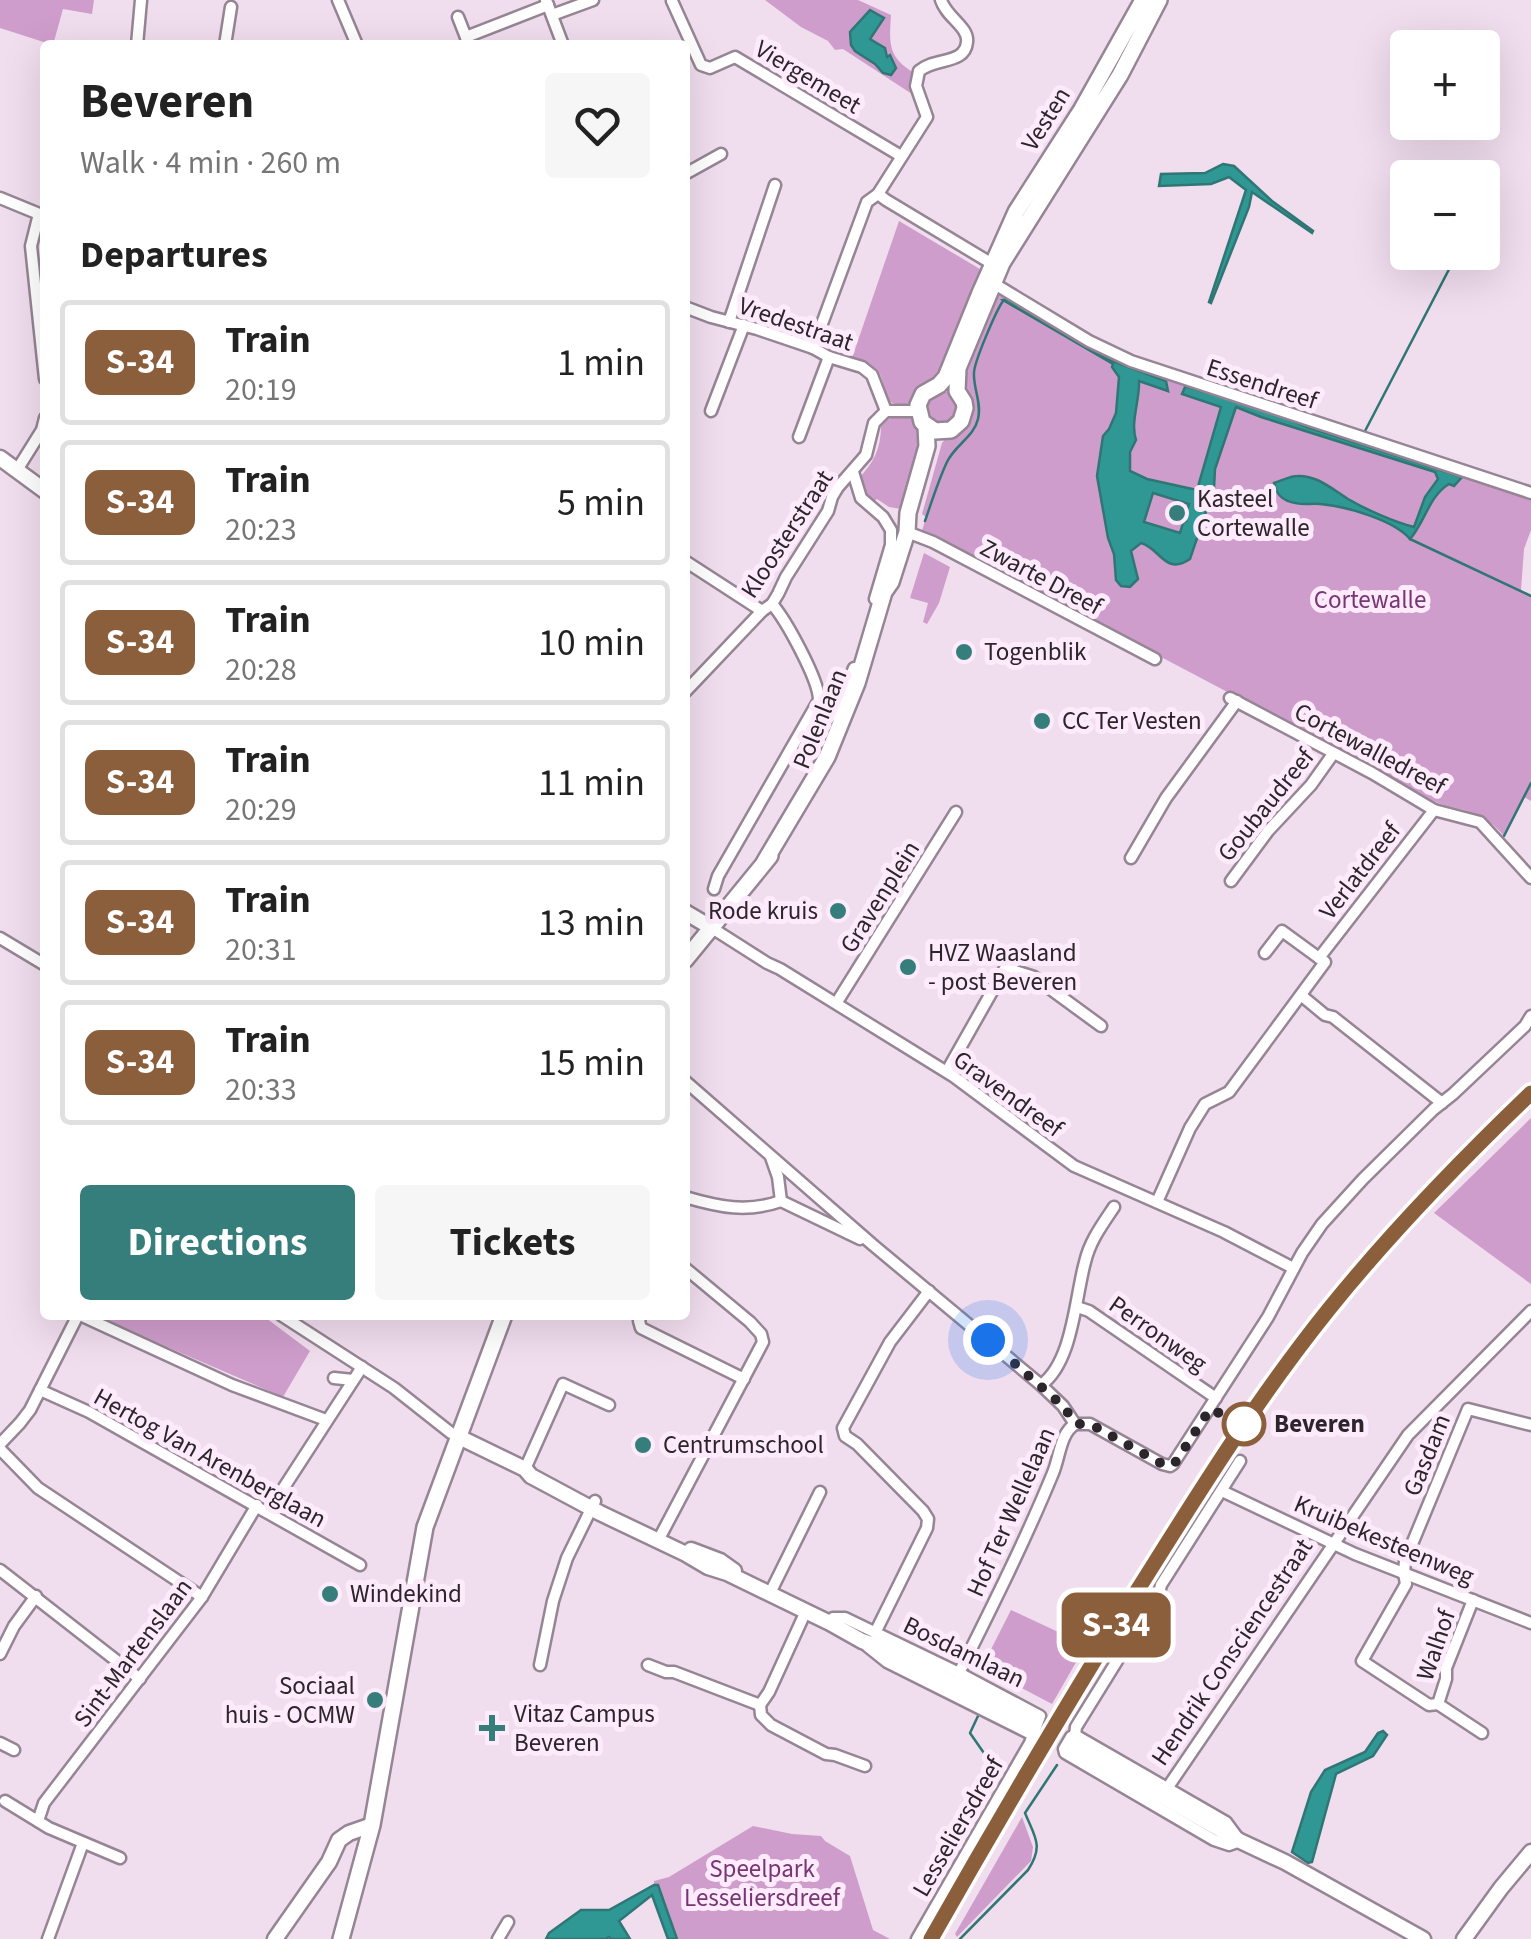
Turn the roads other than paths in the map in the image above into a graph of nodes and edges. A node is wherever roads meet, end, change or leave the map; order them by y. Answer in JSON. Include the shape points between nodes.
{"nodes":[{"id":1,"x":141,"y":0,"type":"edge"},
{"id":2,"x":340,"y":0,"type":"edge"},
{"id":3,"x":593,"y":0,"type":"edge"},
{"id":4,"x":672,"y":0,"type":"edge"},
{"id":5,"x":941,"y":0,"type":"edge"},
{"id":6,"x":1143,"y":0,"type":"edge"},
{"id":7,"x":1159,"y":0,"type":"edge"},
{"id":8,"x":232,"y":7,"type":"dead end"},
{"id":9,"x":549,"y":7,"type":"edge"},
{"id":10,"x":458,"y":17,"type":"dead end"},
{"id":11,"x":137,"y":40,"type":"edge"},
{"id":12,"x":226,"y":40,"type":"edge"},
{"id":13,"x":355,"y":40,"type":"edge"},
{"id":14,"x":468,"y":40,"type":"edge"},
{"id":15,"x":470,"y":40,"type":"edge"},
{"id":16,"x":562,"y":40,"type":"edge"},
{"id":17,"x":690,"y":40,"type":"edge"},
{"id":18,"x":690,"y":41,"type":"edge"},
{"id":19,"x":720,"y":154,"type":"dead end"},
{"id":20,"x":901,"y":156,"type":"junction"},
{"id":21,"x":690,"y":171,"type":"edge"},
{"id":22,"x":775,"y":185,"type":"dead end"},
{"id":23,"x":878,"y":194,"type":"junction"},
{"id":24,"x":0,"y":198,"type":"edge"},
{"id":25,"x":40,"y":214,"type":"edge"},
{"id":26,"x":40,"y":221,"type":"edge"},
{"id":27,"x":994,"y":265,"type":"junction"},
{"id":28,"x":994,"y":283,"type":"junction"},
{"id":29,"x":690,"y":309,"type":"edge"},
{"id":30,"x":729,"y":322,"type":"junction"},
{"id":31,"x":744,"y":325,"type":"junction"},
{"id":32,"x":40,"y":332,"type":"edge"},
{"id":33,"x":813,"y":348,"type":"junction"},
{"id":34,"x":829,"y":357,"type":"junction"},
{"id":35,"x":938,"y":385,"type":"junction"},
{"id":36,"x":957,"y":391,"type":"junction"},
{"id":37,"x":711,"y":411,"type":"dead end"},
{"id":38,"x":886,"y":411,"type":"junction"},
{"id":39,"x":918,"y":411,"type":"junction"},
{"id":40,"x":926,"y":427,"type":"junction"},
{"id":41,"x":945,"y":432,"type":"junction"},
{"id":42,"x":40,"y":433,"type":"edge"},
{"id":43,"x":799,"y":438,"type":"dead end"},
{"id":44,"x":0,"y":458,"type":"edge"},
{"id":45,"x":17,"y":470,"type":"junction"},
{"id":46,"x":853,"y":472,"type":"junction"},
{"id":47,"x":40,"y":486,"type":"edge"},
{"id":48,"x":1531,"y":493,"type":"edge"},
{"id":49,"x":908,"y":532,"type":"junction"},
{"id":50,"x":690,"y":563,"type":"edge"},
{"id":51,"x":772,"y":604,"type":"junction"},
{"id":52,"x":762,"y":612,"type":"junction"},
{"id":53,"x":1156,"y":660,"type":"dead end"},
{"id":54,"x":690,"y":687,"type":"edge"},
{"id":55,"x":816,"y":707,"type":"junction"},
{"id":56,"x":1334,"y":754,"type":"junction"},
{"id":57,"x":1434,"y":810,"type":"junction"},
{"id":58,"x":956,"y":812,"type":"dead end"},
{"id":59,"x":1131,"y":858,"type":"dead end"},
{"id":60,"x":1531,"y":878,"type":"edge"},
{"id":61,"x":1230,"y":881,"type":"dead end"},
{"id":62,"x":714,"y":889,"type":"dead end"},
{"id":63,"x":690,"y":915,"type":"edge"},
{"id":64,"x":712,"y":928,"type":"junction"},
{"id":65,"x":0,"y":938,"type":"edge"},
{"id":66,"x":1266,"y":953,"type":"dead end"},
{"id":67,"x":690,"y":954,"type":"edge"},
{"id":68,"x":1319,"y":958,"type":"junction"},
{"id":69,"x":40,"y":962,"type":"edge"},
{"id":70,"x":1302,"y":996,"type":"junction"},
{"id":71,"x":837,"y":1002,"type":"junction"},
{"id":72,"x":1531,"y":1016,"type":"edge"},
{"id":73,"x":1101,"y":1026,"type":"dead end"},
{"id":74,"x":946,"y":1072,"type":"junction"},
{"id":75,"x":690,"y":1085,"type":"edge"},
{"id":76,"x":1442,"y":1102,"type":"junction"},
{"id":77,"x":771,"y":1156,"type":"junction"},
{"id":78,"x":690,"y":1198,"type":"edge"},
{"id":79,"x":781,"y":1201,"type":"junction"},
{"id":80,"x":1157,"y":1202,"type":"junction"},
{"id":81,"x":1114,"y":1207,"type":"dead end"},
{"id":82,"x":844,"y":1220,"type":"junction"},
{"id":83,"x":1293,"y":1268,"type":"junction"},
{"id":84,"x":690,"y":1272,"type":"edge"},
{"id":85,"x":929,"y":1290,"type":"junction"},
{"id":86,"x":1077,"y":1307,"type":"junction"},
{"id":87,"x":1531,"y":1311,"type":"edge"},
{"id":88,"x":76,"y":1320,"type":"edge"},
{"id":89,"x":91,"y":1320,"type":"edge"},
{"id":90,"x":288,"y":1320,"type":"edge"},
{"id":91,"x":493,"y":1320,"type":"edge"},
{"id":92,"x":502,"y":1320,"type":"edge"},
{"id":93,"x":638,"y":1320,"type":"edge"},
{"id":94,"x":362,"y":1366,"type":"junction"},
{"id":95,"x":334,"y":1378,"type":"dead end"},
{"id":96,"x":744,"y":1379,"type":"junction"},
{"id":97,"x":353,"y":1380,"type":"junction"},
{"id":98,"x":1040,"y":1385,"type":"junction"},
{"id":99,"x":40,"y":1390,"type":"junction"},
{"id":100,"x":1451,"y":1391,"type":"junction"},
{"id":101,"x":1216,"y":1398,"type":"junction"},
{"id":102,"x":608,"y":1404,"type":"dead end"},
{"id":103,"x":1468,"y":1409,"type":"junction"},
{"id":104,"x":326,"y":1420,"type":"junction"},
{"id":105,"x":1076,"y":1424,"type":"junction"},
{"id":106,"x":1531,"y":1425,"type":"edge"},
{"id":107,"x":455,"y":1435,"type":"junction"},
{"id":108,"x":0,"y":1447,"type":"edge"},
{"id":109,"x":1240,"y":1461,"type":"dead end"},
{"id":110,"x":525,"y":1469,"type":"junction"},
{"id":111,"x":1222,"y":1491,"type":"junction"},
{"id":112,"x":820,"y":1492,"type":"dead end"},
{"id":113,"x":594,"y":1505,"type":"junction"},
{"id":114,"x":257,"y":1506,"type":"junction"},
{"id":115,"x":268,"y":1512,"type":"junction"},
{"id":116,"x":661,"y":1535,"type":"junction"},
{"id":117,"x":1333,"y":1542,"type":"junction"},
{"id":118,"x":710,"y":1562,"type":"junction"},
{"id":119,"x":360,"y":1566,"type":"dead end"},
{"id":120,"x":0,"y":1570,"type":"edge"},
{"id":121,"x":1404,"y":1573,"type":"junction"},
{"id":122,"x":772,"y":1589,"type":"junction"},
{"id":123,"x":36,"y":1596,"type":"junction"},
{"id":124,"x":202,"y":1597,"type":"junction"},
{"id":125,"x":1473,"y":1600,"type":"junction"},
{"id":126,"x":806,"y":1612,"type":"junction"},
{"id":127,"x":1531,"y":1623,"type":"edge"},
{"id":128,"x":872,"y":1640,"type":"junction"},
{"id":129,"x":0,"y":1654,"type":"edge"},
{"id":130,"x":540,"y":1665,"type":"dead end"},
{"id":131,"x":648,"y":1665,"type":"dead end"},
{"id":132,"x":960,"y":1673,"type":"junction"},
{"id":133,"x":140,"y":1679,"type":"junction"},
{"id":134,"x":1438,"y":1704,"type":"junction"},
{"id":135,"x":760,"y":1705,"type":"junction"},
{"id":136,"x":1031,"y":1728,"type":"junction"},
{"id":137,"x":1482,"y":1734,"type":"dead end"},
{"id":138,"x":1075,"y":1741,"type":"junction"},
{"id":139,"x":0,"y":1743,"type":"edge"},
{"id":140,"x":14,"y":1750,"type":"dead end"},
{"id":141,"x":864,"y":1766,"type":"dead end"},
{"id":142,"x":1168,"y":1787,"type":"junction"},
{"id":143,"x":5,"y":1801,"type":"dead end"},
{"id":144,"x":38,"y":1821,"type":"junction"},
{"id":145,"x":372,"y":1825,"type":"junction"},
{"id":146,"x":1240,"y":1841,"type":"junction"},
{"id":147,"x":83,"y":1843,"type":"junction"},
{"id":148,"x":1531,"y":1852,"type":"edge"},
{"id":149,"x":120,"y":1858,"type":"dead end"},
{"id":150,"x":508,"y":1922,"type":"dead end"},
{"id":151,"x":48,"y":1939,"type":"edge"},
{"id":152,"x":275,"y":1939,"type":"edge"},
{"id":153,"x":341,"y":1939,"type":"edge"},
{"id":154,"x":498,"y":1939,"type":"edge"},
{"id":155,"x":917,"y":1939,"type":"edge"},
{"id":156,"x":1423,"y":1939,"type":"edge"},
{"id":157,"x":1464,"y":1939,"type":"edge"}],
"edges":[{"from":1,"to":11,"type":"street"},
{"from":2,"to":13,"type":"street"},
{"from":3,"to":9,"type":"street"},
{"from":4,"to":17,"type":"street","name":"Viergemeet"},
{"from":5,"to":20,"type":"street","via":[[968,40],[960,56],[920,71],[916,86],[927,117]]},
{"from":6,"to":27,"type":"main road","name":"Vesten","via":[[1016,212]]},
{"from":7,"to":28,"type":"main road","name":"Vesten"},
{"from":8,"to":12,"type":"street"},
{"from":9,"to":15,"type":"street"},
{"from":9,"to":16,"type":"street"},
{"from":10,"to":14,"type":"street"},
{"from":18,"to":20,"type":"street","name":"Viergemeet","via":[[701,66],[735,57]]},
{"from":19,"to":21,"type":"street"},
{"from":20,"to":23,"type":"street"},
{"from":22,"to":30,"type":"street"},
{"from":23,"to":27,"type":"street"},
{"from":23,"to":33,"type":"street","via":[[867,202]]},
{"from":24,"to":25,"type":"street"},
{"from":26,"to":32,"type":"street","via":[[31,246]]},
{"from":27,"to":35,"type":"main road","name":"Vesten"},
{"from":28,"to":36,"type":"main road","name":"Vesten","via":[[958,368]]},
{"from":28,"to":48,"type":"street","name":"Essendreef","via":[[1130,361]]},
{"from":29,"to":30,"type":"street","name":"Vredestraat"},
{"from":30,"to":31,"type":"street","name":"Vredestraat"},
{"from":31,"to":33,"type":"street","name":"Vredestraat"},
{"from":31,"to":37,"type":"street"},
{"from":33,"to":34,"type":"street","name":"Vredestraat"},
{"from":34,"to":38,"type":"street","name":"Vredestraat","via":[[867,370]]},
{"from":34,"to":43,"type":"street"},
{"from":35,"to":36,"type":"main road"},
{"from":35,"to":39,"type":"main road","via":[[923,394]]},
{"from":36,"to":41,"type":"main road","via":[[964,415]]},
{"from":38,"to":39,"type":"street"},
{"from":38,"to":46,"type":"street","name":"Kloosterstraat"},
{"from":39,"to":40,"type":"main road"},
{"from":40,"to":41,"type":"main road"},
{"from":40,"to":49,"type":"main road","name":"Polenlaan"},
{"from":41,"to":49,"type":"main road"},
{"from":42,"to":45,"type":"street"},
{"from":44,"to":45,"type":"street"},
{"from":45,"to":47,"type":"street"},
{"from":46,"to":51,"type":"street","name":"Kloosterstraat"},
{"from":46,"to":55,"type":"street","name":"Polenlaan","via":[[861,498],[891,530],[891,546],[836,716]]},
{"from":49,"to":53,"type":"street","name":"Zwarte Dreef"},
{"from":49,"to":64,"type":"main road","name":"Polenlaan","via":[[826,757],[765,861]]},
{"from":50,"to":52,"type":"street"},
{"from":51,"to":52,"type":"street","name":"Kloosterstraat"},
{"from":51,"to":55,"type":"street","via":[[815,680]]},
{"from":52,"to":54,"type":"street","name":"Kloosterstraat"},
{"from":55,"to":62,"type":"street"},
{"from":56,"to":57,"type":"street","name":"Cortewalledreef"},
{"from":56,"to":59,"type":"street","name":"Cortewalledreef","via":[[1234,700]]},
{"from":56,"to":61,"type":"street","name":"Goubaudreef"},
{"from":57,"to":60,"type":"street","name":"Cortewalledreef","via":[[1480,822]]},
{"from":57,"to":68,"type":"street","name":"Verlatdreef"},
{"from":58,"to":71,"type":"street","name":"Gravenplein"},
{"from":63,"to":64,"type":"street"},
{"from":64,"to":67,"type":"main road","name":"Polenlaan"},
{"from":64,"to":71,"type":"street","name":"Gravendreef"},
{"from":65,"to":69,"type":"street"},
{"from":66,"to":68,"type":"street","name":"Verlatdreef","via":[[1282,931]]},
{"from":68,"to":70,"type":"street","name":"Verlatdreef","via":[[1325,962]]},
{"from":70,"to":76,"type":"street"},
{"from":70,"to":80,"type":"street","name":"Verlatdreef","via":[[1229,1092],[1206,1104]]},
{"from":71,"to":74,"type":"street","name":"Gravendreef"},
{"from":72,"to":76,"type":"street"},
{"from":73,"to":74,"type":"street","via":[[1007,965]]},
{"from":74,"to":80,"type":"street","name":"Gravendreef","via":[[1074,1166]]},
{"from":75,"to":77,"type":"street"},
{"from":76,"to":83,"type":"street","via":[[1348,1195]]},
{"from":77,"to":79,"type":"street"},
{"from":77,"to":82,"type":"street"},
{"from":78,"to":79,"type":"street","via":[[735,1209]]},
{"from":79,"to":82,"type":"street"},
{"from":80,"to":83,"type":"street","name":"Gravendreef"},
{"from":81,"to":86,"type":"street","via":[[1088,1253]]},
{"from":82,"to":85,"type":"street"},
{"from":83,"to":101,"type":"street"},
{"from":84,"to":96,"type":"street","via":[[762,1334]]},
{"from":85,"to":98,"type":"street"},
{"from":85,"to":128,"type":"street","via":[[890,1342],[843,1428],[928,1519]]},
{"from":86,"to":98,"type":"street","via":[[1057,1369]]},
{"from":86,"to":101,"type":"street","name":"Perronweg"},
{"from":87,"to":100,"type":"street","name":"Gasdam"},
{"from":88,"to":99,"type":"street"},
{"from":89,"to":104,"type":"street","via":[[232,1386]]},
{"from":90,"to":94,"type":"street"},
{"from":91,"to":107,"type":"main road"},
{"from":92,"to":107,"type":"main road"},
{"from":93,"to":96,"type":"street","via":[[642,1328]]},
{"from":94,"to":97,"type":"street"},
{"from":94,"to":107,"type":"street"},
{"from":95,"to":97,"type":"street"},
{"from":96,"to":116,"type":"street"},
{"from":97,"to":104,"type":"street"},
{"from":98,"to":105,"type":"street"},
{"from":99,"to":108,"type":"street"},
{"from":99,"to":114,"type":"street","name":"Hertog Van Arenberglaan"},
{"from":100,"to":103,"type":"street","name":"Gasdam"},
{"from":100,"to":117,"type":"street","name":"Gasdam","via":[[1408,1435]]},
{"from":101,"to":105,"type":"street","via":[[1170,1466],[1090,1424]]},
{"from":102,"to":110,"type":"street","via":[[562,1384]]},
{"from":103,"to":106,"type":"street","name":"Gasdam"},
{"from":103,"to":121,"type":"street","name":"Gasdam"},
{"from":104,"to":115,"type":"street"},
{"from":105,"to":132,"type":"street","name":"Hof Ter Wellelaan","via":[[1067,1430],[1033,1521]]},
{"from":107,"to":110,"type":"street","name":"Bosdamlaan"},
{"from":107,"to":145,"type":"main road","via":[[426,1527]]},
{"from":108,"to":124,"type":"street","via":[[38,1488]]},
{"from":109,"to":111,"type":"street"},
{"from":110,"to":113,"type":"street","name":"Bosdamlaan"},
{"from":111,"to":117,"type":"street","name":"Kruibekesteenweg"},
{"from":111,"to":138,"type":"street","via":[[1076,1728]]},
{"from":112,"to":122,"type":"street"},
{"from":113,"to":116,"type":"street","name":"Bosdamlaan"},
{"from":113,"to":118,"type":"street","name":"Bosdamlaan"},
{"from":113,"to":130,"type":"street","via":[[567,1558]]},
{"from":114,"to":115,"type":"street","name":"Hertog Van Arenberglaan"},
{"from":114,"to":124,"type":"street","name":"Sint-Martenslaan"},
{"from":115,"to":119,"type":"street","name":"Hertog Van Arenberglaan"},
{"from":116,"to":118,"type":"street","name":"Bosdamlaan"},
{"from":117,"to":121,"type":"street","name":"Kruibekesteenweg"},
{"from":117,"to":142,"type":"street","name":"Hendrik Consciencestraat"},
{"from":118,"to":122,"type":"street","name":"Bosdamlaan"},
{"from":118,"to":126,"type":"street","name":"Bosdamlaan"},
{"from":120,"to":123,"type":"street"},
{"from":121,"to":125,"type":"street","name":"Kruibekesteenweg"},
{"from":121,"to":134,"type":"street","name":"Walhof","via":[[1406,1584],[1362,1662],[1429,1706]]},
{"from":122,"to":128,"type":"street","name":"Bosdamlaan"},
{"from":123,"to":129,"type":"street"},
{"from":123,"to":133,"type":"street"},
{"from":124,"to":133,"type":"street","name":"Sint-Martenslaan"},
{"from":125,"to":127,"type":"street","name":"Kruibekesteenweg"},
{"from":125,"to":134,"type":"street","name":"Walhof"},
{"from":126,"to":128,"type":"street","name":"Bosdamlaan"},
{"from":126,"to":135,"type":"street"},
{"from":128,"to":132,"type":"street","name":"Bosdamlaan"},
{"from":128,"to":136,"type":"street","name":"Bosdamlaan"},
{"from":131,"to":135,"type":"street"},
{"from":132,"to":136,"type":"street","name":"Bosdamlaan","via":[[1037,1713],[1040,1720]]},
{"from":133,"to":144,"type":"street","name":"Sint-Martenslaan","via":[[44,1803]]},
{"from":134,"to":137,"type":"street","name":"Walhof"},
{"from":135,"to":141,"type":"street","via":[[771,1725]]},
{"from":136,"to":155,"type":"street","name":"Lesseliersdreef"},
{"from":138,"to":142,"type":"street","name":"Hendrik Consciencestraat"},
{"from":138,"to":146,"type":"street","name":"Hendrik Consciencestraat"},
{"from":139,"to":140,"type":"street"},
{"from":142,"to":146,"type":"street","name":"Hendrik Consciencestraat","via":[[1226,1822]]},
{"from":143,"to":144,"type":"street"},
{"from":144,"to":147,"type":"street"},
{"from":145,"to":152,"type":"street","via":[[339,1840]]},
{"from":145,"to":153,"type":"main road"},
{"from":146,"to":156,"type":"street","name":"Hendrik Consciencestraat"},
{"from":147,"to":149,"type":"street"},
{"from":147,"to":151,"type":"street"},
{"from":148,"to":157,"type":"street"},
{"from":150,"to":154,"type":"street"}]}
